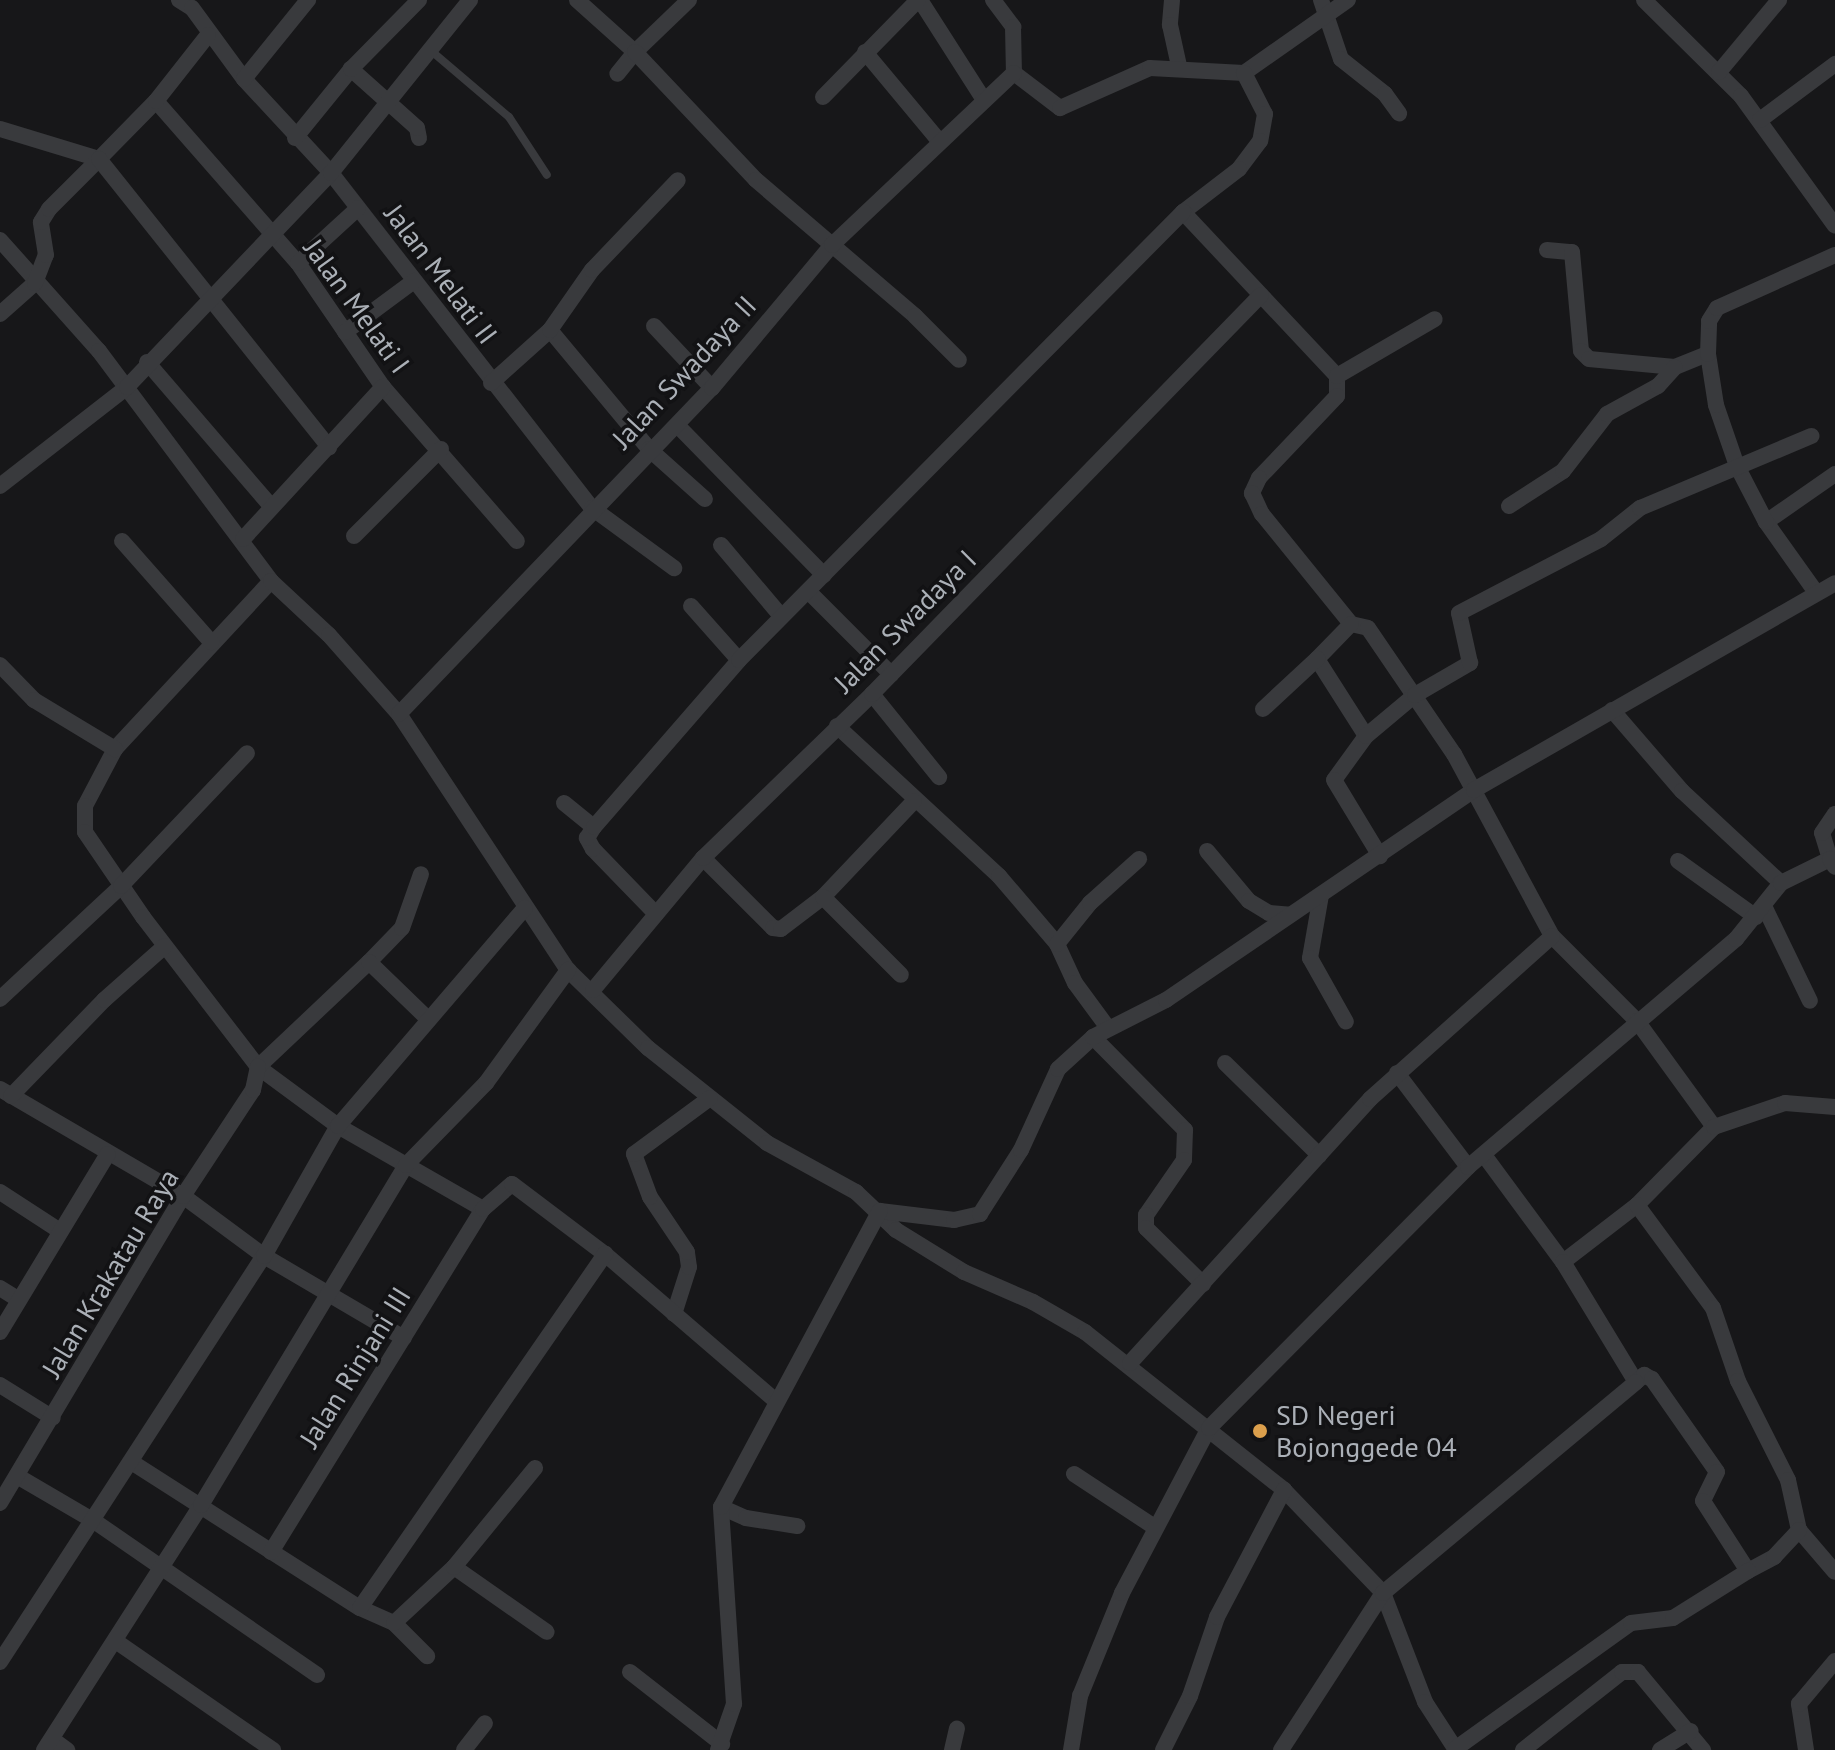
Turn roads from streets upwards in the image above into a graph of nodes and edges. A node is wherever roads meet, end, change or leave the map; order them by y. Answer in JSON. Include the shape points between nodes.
{"nodes":[{"id":1,"x":308,"y":0,"type":"edge"},
{"id":2,"x":419,"y":0,"type":"edge"},
{"id":3,"x":470,"y":0,"type":"edge"},
{"id":4,"x":577,"y":0,"type":"edge"},
{"id":5,"x":689,"y":0,"type":"edge"},
{"id":6,"x":919,"y":0,"type":"edge"},
{"id":7,"x":993,"y":0,"type":"edge"},
{"id":8,"x":1172,"y":0,"type":"edge"},
{"id":9,"x":1348,"y":0,"type":"edge"},
{"id":10,"x":1644,"y":0,"type":"edge"},
{"id":11,"x":1779,"y":0,"type":"edge"},
{"id":12,"x":190,"y":3,"type":"edge"},
{"id":13,"x":1324,"y":7,"type":"edge"},
{"id":14,"x":208,"y":35,"type":"junction"},
{"id":15,"x":635,"y":52,"type":"junction"},
{"id":16,"x":865,"y":52,"type":"junction"},
{"id":17,"x":1835,"y":64,"type":"edge"},
{"id":18,"x":1179,"y":66,"type":"junction"},
{"id":19,"x":351,"y":69,"type":"junction"},
{"id":20,"x":1719,"y":72,"type":"junction"},
{"id":21,"x":1014,"y":73,"type":"junction"},
{"id":22,"x":1244,"y":73,"type":"junction"},
{"id":23,"x":617,"y":74,"type":"dead end"},
{"id":24,"x":244,"y":79,"type":"junction"},
{"id":25,"x":823,"y":97,"type":"dead end"},
{"id":26,"x":984,"y":100,"type":"junction"},
{"id":27,"x":156,"y":101,"type":"junction"},
{"id":28,"x":389,"y":101,"type":"junction"},
{"id":29,"x":1399,"y":113,"type":"dead end"},
{"id":30,"x":1760,"y":120,"type":"junction"},
{"id":31,"x":0,"y":129,"type":"edge"},
{"id":32,"x":295,"y":138,"type":"junction"},
{"id":33,"x":419,"y":138,"type":"dead end"},
{"id":34,"x":940,"y":142,"type":"junction"},
{"id":35,"x":99,"y":159,"type":"junction"},
{"id":36,"x":331,"y":173,"type":"junction"},
{"id":37,"x":678,"y":180,"type":"dead end"},
{"id":38,"x":358,"y":208,"type":"junction"},
{"id":39,"x":1183,"y":212,"type":"junction"},
{"id":40,"x":1835,"y":226,"type":"edge"},
{"id":41,"x":271,"y":236,"type":"junction"},
{"id":42,"x":0,"y":240,"type":"edge"},
{"id":43,"x":832,"y":245,"type":"junction"},
{"id":44,"x":1547,"y":250,"type":"dead end"},
{"id":45,"x":1835,"y":255,"type":"edge"},
{"id":46,"x":298,"y":263,"type":"junction"},
{"id":47,"x":414,"y":281,"type":"junction"},
{"id":48,"x":35,"y":283,"type":"junction"},
{"id":49,"x":1261,"y":295,"type":"junction"},
{"id":50,"x":210,"y":297,"type":"junction"},
{"id":51,"x":0,"y":314,"type":"edge"},
{"id":52,"x":1435,"y":319,"type":"dead end"},
{"id":53,"x":654,"y":326,"type":"dead end"},
{"id":54,"x":550,"y":330,"type":"junction"},
{"id":55,"x":345,"y":332,"type":"junction"},
{"id":56,"x":1708,"y":354,"type":"junction"},
{"id":57,"x":959,"y":360,"type":"dead end"},
{"id":58,"x":147,"y":362,"type":"junction"},
{"id":59,"x":1675,"y":367,"type":"junction"},
{"id":60,"x":1337,"y":376,"type":"junction"},
{"id":61,"x":491,"y":383,"type":"junction"},
{"id":62,"x":127,"y":387,"type":"junction"},
{"id":63,"x":383,"y":387,"type":"junction"},
{"id":64,"x":712,"y":388,"type":"junction"},
{"id":65,"x":677,"y":425,"type":"junction"},
{"id":66,"x":1811,"y":436,"type":"dead end"},
{"id":67,"x":329,"y":447,"type":"junction"},
{"id":68,"x":441,"y":449,"type":"junction"},
{"id":69,"x":649,"y":449,"type":"junction"},
{"id":70,"x":1737,"y":466,"type":"junction"},
{"id":71,"x":1835,"y":474,"type":"edge"},
{"id":72,"x":2,"y":479,"type":"edge"},
{"id":73,"x":705,"y":499,"type":"dead end"},
{"id":74,"x":270,"y":505,"type":"junction"},
{"id":75,"x":1509,"y":506,"type":"dead end"},
{"id":76,"x":592,"y":508,"type":"junction"},
{"id":77,"x":1766,"y":522,"type":"junction"},
{"id":78,"x":354,"y":536,"type":"dead end"},
{"id":79,"x":243,"y":539,"type":"junction"},
{"id":80,"x":122,"y":541,"type":"dead end"},
{"id":81,"x":517,"y":541,"type":"dead end"},
{"id":82,"x":721,"y":545,"type":"dead end"},
{"id":83,"x":674,"y":568,"type":"dead end"},
{"id":84,"x":824,"y":575,"type":"junction"},
{"id":85,"x":271,"y":581,"type":"junction"},
{"id":86,"x":1835,"y":583,"type":"edge"},
{"id":87,"x":1815,"y":591,"type":"junction"},
{"id":88,"x":810,"y":593,"type":"junction"},
{"id":89,"x":691,"y":606,"type":"dead end"},
{"id":90,"x":781,"y":616,"type":"junction"},
{"id":91,"x":1351,"y":624,"type":"junction"},
{"id":92,"x":211,"y":642,"type":"junction"},
{"id":93,"x":1317,"y":659,"type":"junction"},
{"id":94,"x":739,"y":660,"type":"junction"},
{"id":95,"x":0,"y":665,"type":"edge"},
{"id":96,"x":891,"y":674,"type":"junction"},
{"id":97,"x":872,"y":694,"type":"junction"},
{"id":98,"x":1415,"y":695,"type":"junction"},
{"id":99,"x":1263,"y":709,"type":"dead end"},
{"id":100,"x":1612,"y":710,"type":"junction"},
{"id":101,"x":399,"y":714,"type":"junction"},
{"id":102,"x":837,"y":726,"type":"junction"},
{"id":103,"x":1366,"y":736,"type":"junction"},
{"id":104,"x":115,"y":749,"type":"junction"},
{"id":105,"x":247,"y":753,"type":"dead end"},
{"id":106,"x":939,"y":777,"type":"dead end"},
{"id":107,"x":1474,"y":790,"type":"junction"},
{"id":108,"x":914,"y":801,"type":"junction"},
{"id":109,"x":564,"y":803,"type":"dead end"},
{"id":110,"x":1835,"y":814,"type":"edge"},
{"id":111,"x":594,"y":827,"type":"junction"},
{"id":112,"x":1207,"y":851,"type":"dead end"},
{"id":113,"x":1380,"y":856,"type":"junction"},
{"id":114,"x":703,"y":858,"type":"junction"},
{"id":115,"x":1139,"y":859,"type":"dead end"},
{"id":116,"x":1678,"y":861,"type":"dead end"},
{"id":117,"x":1832,"y":863,"type":"edge"},
{"id":118,"x":421,"y":874,"type":"dead end"},
{"id":119,"x":1781,"y":883,"type":"junction"},
{"id":120,"x":121,"y":886,"type":"junction"},
{"id":121,"x":1321,"y":895,"type":"junction"},
{"id":122,"x":823,"y":897,"type":"junction"},
{"id":123,"x":525,"y":908,"type":"junction"},
{"id":124,"x":1761,"y":912,"type":"junction"},
{"id":125,"x":656,"y":914,"type":"junction"},
{"id":126,"x":1290,"y":915,"type":"junction"},
{"id":127,"x":1552,"y":936,"type":"junction"},
{"id":128,"x":1057,"y":944,"type":"junction"},
{"id":129,"x":165,"y":946,"type":"junction"},
{"id":130,"x":369,"y":962,"type":"junction"},
{"id":131,"x":568,"y":970,"type":"junction"},
{"id":132,"x":901,"y":975,"type":"dead end"},
{"id":133,"x":593,"y":990,"type":"junction"},
{"id":134,"x":0,"y":999,"type":"edge"},
{"id":135,"x":1810,"y":1001,"type":"dead end"},
{"id":136,"x":429,"y":1020,"type":"junction"},
{"id":137,"x":1637,"y":1021,"type":"junction"},
{"id":138,"x":1346,"y":1022,"type":"dead end"},
{"id":139,"x":1108,"y":1028,"type":"junction"},
{"id":140,"x":1093,"y":1037,"type":"junction"},
{"id":141,"x":1225,"y":1063,"type":"dead end"},
{"id":142,"x":258,"y":1067,"type":"junction"},
{"id":143,"x":1397,"y":1073,"type":"junction"},
{"id":144,"x":5,"y":1093,"type":"edge"},
{"id":145,"x":710,"y":1098,"type":"junction"},
{"id":146,"x":1835,"y":1107,"type":"edge"},
{"id":147,"x":338,"y":1126,"type":"junction"},
{"id":148,"x":1714,"y":1127,"type":"junction"},
{"id":149,"x":108,"y":1154,"type":"junction"},
{"id":150,"x":1319,"y":1155,"type":"junction"},
{"id":151,"x":1484,"y":1155,"type":"junction"},
{"id":152,"x":406,"y":1165,"type":"junction"},
{"id":153,"x":1468,"y":1167,"type":"junction"},
{"id":154,"x":0,"y":1192,"type":"edge"},
{"id":155,"x":183,"y":1196,"type":"junction"},
{"id":156,"x":1637,"y":1205,"type":"junction"},
{"id":157,"x":483,"y":1209,"type":"junction"},
{"id":158,"x":880,"y":1211,"type":"junction"},
{"id":159,"x":60,"y":1231,"type":"junction"},
{"id":160,"x":605,"y":1254,"type":"junction"},
{"id":161,"x":264,"y":1256,"type":"junction"},
{"id":162,"x":1563,"y":1262,"type":"junction"},
{"id":163,"x":1203,"y":1284,"type":"junction"},
{"id":164,"x":0,"y":1288,"type":"edge"},
{"id":165,"x":329,"y":1290,"type":"junction"},
{"id":166,"x":19,"y":1300,"type":"junction"},
{"id":167,"x":674,"y":1314,"type":"junction"},
{"id":168,"x":0,"y":1332,"type":"edge"},
{"id":169,"x":404,"y":1338,"type":"junction"},
{"id":170,"x":1130,"y":1363,"type":"junction"},
{"id":171,"x":1636,"y":1382,"type":"junction"},
{"id":172,"x":0,"y":1385,"type":"edge"},
{"id":173,"x":776,"y":1401,"type":"junction"},
{"id":174,"x":53,"y":1418,"type":"junction"},
{"id":175,"x":1209,"y":1428,"type":"junction"},
{"id":176,"x":133,"y":1463,"type":"junction"},
{"id":177,"x":535,"y":1468,"type":"dead end"},
{"id":178,"x":1074,"y":1474,"type":"dead end"},
{"id":179,"x":17,"y":1476,"type":"junction"},
{"id":180,"x":1284,"y":1490,"type":"junction"},
{"id":181,"x":0,"y":1503,"type":"edge"},
{"id":182,"x":201,"y":1505,"type":"junction"},
{"id":183,"x":721,"y":1507,"type":"junction"},
{"id":184,"x":94,"y":1521,"type":"junction"},
{"id":185,"x":797,"y":1526,"type":"dead end"},
{"id":186,"x":1153,"y":1526,"type":"junction"},
{"id":187,"x":1799,"y":1530,"type":"junction"},
{"id":188,"x":271,"y":1552,"type":"junction"},
{"id":189,"x":158,"y":1566,"type":"junction"},
{"id":190,"x":454,"y":1567,"type":"junction"},
{"id":191,"x":1834,"y":1568,"type":"edge"},
{"id":192,"x":1748,"y":1571,"type":"junction"},
{"id":193,"x":1383,"y":1593,"type":"junction"},
{"id":194,"x":360,"y":1608,"type":"junction"},
{"id":195,"x":394,"y":1623,"type":"junction"},
{"id":196,"x":547,"y":1632,"type":"dead end"},
{"id":197,"x":117,"y":1642,"type":"junction"},
{"id":198,"x":427,"y":1656,"type":"dead end"},
{"id":199,"x":1835,"y":1661,"type":"edge"},
{"id":200,"x":0,"y":1662,"type":"edge"},
{"id":201,"x":630,"y":1672,"type":"dead end"},
{"id":202,"x":317,"y":1675,"type":"dead end"},
{"id":203,"x":485,"y":1723,"type":"dead end"},
{"id":204,"x":957,"y":1729,"type":"dead end"},
{"id":205,"x":1690,"y":1731,"type":"junction"},
{"id":206,"x":48,"y":1745,"type":"edge"},
{"id":207,"x":720,"y":1747,"type":"edge"},
{"id":208,"x":67,"y":1750,"type":"edge"},
{"id":209,"x":273,"y":1750,"type":"edge"},
{"id":210,"x":464,"y":1750,"type":"edge"},
{"id":211,"x":952,"y":1750,"type":"edge"},
{"id":212,"x":1071,"y":1750,"type":"edge"},
{"id":213,"x":1163,"y":1750,"type":"edge"},
{"id":214,"x":1281,"y":1750,"type":"edge"},
{"id":215,"x":1456,"y":1750,"type":"edge"},
{"id":216,"x":1523,"y":1750,"type":"edge"},
{"id":217,"x":1660,"y":1750,"type":"edge"},
{"id":218,"x":1703,"y":1750,"type":"edge"},
{"id":219,"x":1806,"y":1750,"type":"edge"}],
"edges":[{"from":1,"to":24,"type":"street"},
{"from":2,"to":19,"type":"street"},
{"from":3,"to":28,"type":"street"},
{"from":4,"to":15,"type":"street"},
{"from":5,"to":15,"type":"street"},
{"from":6,"to":16,"type":"street"},
{"from":6,"to":26,"type":"street"},
{"from":7,"to":21,"type":"street","via":[[1013,27],[1018,47]]},
{"from":8,"to":18,"type":"street","via":[[1170,25]]},
{"from":9,"to":13,"type":"street"},
{"from":10,"to":20,"type":"street"},
{"from":11,"to":20,"type":"street"},
{"from":12,"to":14,"type":"street","name":"Jalan Melati II"},
{"from":13,"to":22,"type":"street"},
{"from":13,"to":29,"type":"street","via":[[1341,59],[1385,94]]},
{"from":14,"to":24,"type":"street","name":"Jalan Melati II"},
{"from":14,"to":27,"type":"street"},
{"from":15,"to":23,"type":"street"},
{"from":15,"to":43,"type":"street","via":[[756,180]]},
{"from":16,"to":25,"type":"street"},
{"from":16,"to":34,"type":"street"},
{"from":17,"to":30,"type":"street"},
{"from":18,"to":21,"type":"street","via":[[1150,68],[1060,108]]},
{"from":18,"to":22,"type":"street"},
{"from":19,"to":28,"type":"street"},
{"from":19,"to":32,"type":"street"},
{"from":20,"to":30,"type":"street"},
{"from":21,"to":26,"type":"street","name":"Jalan Swadaya II"},
{"from":22,"to":39,"type":"street","via":[[1265,114],[1260,141],[1239,169]]},
{"from":24,"to":32,"type":"street","name":"Jalan Melati II"},
{"from":26,"to":34,"type":"street","name":"Jalan Swadaya II"},
{"from":27,"to":35,"type":"street"},
{"from":27,"to":41,"type":"street","name":"Jalan Melati I"},
{"from":28,"to":33,"type":"street","via":[[417,128]]},
{"from":28,"to":36,"type":"street"},
{"from":30,"to":40,"type":"street"},
{"from":31,"to":35,"type":"street"},
{"from":32,"to":36,"type":"street","name":"Jalan Melati II"},
{"from":34,"to":43,"type":"street","name":"Jalan Swadaya II"},
{"from":35,"to":48,"type":"street","via":[[41,222],[48,245]]},
{"from":35,"to":50,"type":"street"},
{"from":36,"to":38,"type":"street","name":"Jalan Melati II"},
{"from":36,"to":41,"type":"street"},
{"from":37,"to":54,"type":"street","via":[[592,270]]},
{"from":38,"to":46,"type":"street"},
{"from":38,"to":47,"type":"street","name":"Jalan Melati II"},
{"from":39,"to":49,"type":"street"},
{"from":39,"to":84,"type":"street"},
{"from":41,"to":46,"type":"street","name":"Jalan Melati I"},
{"from":41,"to":50,"type":"street"},
{"from":42,"to":48,"type":"street"},
{"from":43,"to":57,"type":"street"},
{"from":43,"to":64,"type":"street","name":"Jalan Swadaya II"},
{"from":44,"to":59,"type":"street","via":[[1572,252],[1581,351],[1589,359]]},
{"from":45,"to":56,"type":"street","via":[[1717,308],[1709,321]]},
{"from":46,"to":55,"type":"street","name":"Jalan Melati I"},
{"from":47,"to":55,"type":"street"},
{"from":47,"to":61,"type":"street","name":"Jalan Melati II"},
{"from":48,"to":51,"type":"street"},
{"from":48,"to":62,"type":"street"},
{"from":49,"to":60,"type":"street"},
{"from":49,"to":96,"type":"street","name":"Jalan Swadaya I"},
{"from":50,"to":58,"type":"street"},
{"from":50,"to":67,"type":"street"},
{"from":52,"to":60,"type":"street"},
{"from":53,"to":64,"type":"street"},
{"from":54,"to":61,"type":"street"},
{"from":54,"to":69,"type":"street"},
{"from":55,"to":63,"type":"street","name":"Jalan Melati I"},
{"from":56,"to":59,"type":"street"},
{"from":56,"to":70,"type":"street","via":[[1716,405]]},
{"from":58,"to":62,"type":"street"},
{"from":58,"to":74,"type":"street"},
{"from":59,"to":75,"type":"street","via":[[1658,386],[1607,414],[1563,471]]},
{"from":60,"to":91,"type":"street","via":[[1337,396],[1259,478],[1252,493],[1262,514]]},
{"from":61,"to":76,"type":"street","name":"Jalan Melati II"},
{"from":62,"to":72,"type":"street"},
{"from":62,"to":79,"type":"street"},
{"from":63,"to":67,"type":"street"},
{"from":63,"to":68,"type":"street","name":"Jalan Melati I"},
{"from":64,"to":65,"type":"street","name":"Jalan Swadaya II"},
{"from":65,"to":69,"type":"street","name":"Jalan Swadaya II"},
{"from":65,"to":84,"type":"street"},
{"from":66,"to":70,"type":"street"},
{"from":67,"to":74,"type":"street"},
{"from":68,"to":78,"type":"street"},
{"from":68,"to":81,"type":"street","name":"Jalan Melati I"},
{"from":69,"to":73,"type":"street"},
{"from":69,"to":76,"type":"street","name":"Jalan Swadaya II"},
{"from":70,"to":77,"type":"street"},
{"from":70,"to":98,"type":"street","via":[[1640,508],[1601,539],[1459,613],[1470,663]]},
{"from":71,"to":77,"type":"street"},
{"from":74,"to":79,"type":"street"},
{"from":76,"to":83,"type":"street","name":"Jalan Melati II"},
{"from":76,"to":101,"type":"street","name":"Jalan Swadaya II"},
{"from":77,"to":87,"type":"street"},
{"from":79,"to":85,"type":"street"},
{"from":80,"to":92,"type":"street"},
{"from":82,"to":90,"type":"street"},
{"from":84,"to":88,"type":"street"},
{"from":85,"to":92,"type":"street"},
{"from":85,"to":101,"type":"street","via":[[329,635]]},
{"from":86,"to":87,"type":"street"},
{"from":87,"to":100,"type":"street"},
{"from":88,"to":90,"type":"street"},
{"from":88,"to":96,"type":"street"},
{"from":89,"to":94,"type":"street"},
{"from":90,"to":94,"type":"street"},
{"from":91,"to":93,"type":"street"},
{"from":91,"to":98,"type":"street","via":[[1368,628]]},
{"from":92,"to":104,"type":"street"},
{"from":93,"to":99,"type":"street"},
{"from":93,"to":103,"type":"street"},
{"from":94,"to":111,"type":"street"},
{"from":95,"to":104,"type":"street","via":[[34,700]]},
{"from":96,"to":97,"type":"street","name":"Jalan Swadaya I"},
{"from":97,"to":102,"type":"street","name":"Jalan Swadaya I"},
{"from":97,"to":106,"type":"street"},
{"from":98,"to":103,"type":"street"},
{"from":98,"to":107,"type":"street"},
{"from":100,"to":107,"type":"street"},
{"from":100,"to":119,"type":"street","via":[[1682,791]]},
{"from":101,"to":123,"type":"street"},
{"from":102,"to":108,"type":"street"},
{"from":102,"to":114,"type":"street","name":"Jalan Swadaya I"},
{"from":103,"to":113,"type":"street","via":[[1334,780]]},
{"from":104,"to":120,"type":"street","via":[[82,819]]},
{"from":105,"to":120,"type":"street"},
{"from":107,"to":113,"type":"street"},
{"from":107,"to":127,"type":"street"},
{"from":108,"to":122,"type":"street"},
{"from":108,"to":128,"type":"street","via":[[999,876]]},
{"from":109,"to":111,"type":"street"},
{"from":110,"to":117,"type":"street","via":[[1822,833]]},
{"from":111,"to":125,"type":"street","via":[[587,838],[593,849]]},
{"from":112,"to":126,"type":"street","via":[[1249,901],[1269,913]]},
{"from":113,"to":121,"type":"street"},
{"from":114,"to":122,"type":"street","via":[[773,928],[781,929]]},
{"from":114,"to":125,"type":"street","name":"Jalan Swadaya I"},
{"from":115,"to":128,"type":"street","via":[[1090,903]]},
{"from":116,"to":124,"type":"street"},
{"from":117,"to":119,"type":"street"},
{"from":118,"to":130,"type":"street","via":[[402,928]]},
{"from":119,"to":124,"type":"street"},
{"from":120,"to":129,"type":"street"},
{"from":120,"to":134,"type":"street"},
{"from":121,"to":126,"type":"street"},
{"from":121,"to":138,"type":"street","via":[[1310,958]]},
{"from":122,"to":132,"type":"street"},
{"from":123,"to":131,"type":"street"},
{"from":123,"to":136,"type":"street"},
{"from":124,"to":135,"type":"street"},
{"from":124,"to":137,"type":"street"},
{"from":125,"to":133,"type":"street","name":"Jalan Swadaya I"},
{"from":126,"to":139,"type":"street","via":[[1166,1000]]},
{"from":127,"to":137,"type":"street"},
{"from":127,"to":143,"type":"street"},
{"from":128,"to":139,"type":"street","via":[[1075,983]]},
{"from":129,"to":142,"type":"street"},
{"from":129,"to":144,"type":"street"},
{"from":130,"to":136,"type":"street"},
{"from":130,"to":142,"type":"street"},
{"from":131,"to":133,"type":"street"},
{"from":131,"to":152,"type":"street","via":[[486,1083]]},
{"from":133,"to":145,"type":"street","via":[[648,1048]]},
{"from":136,"to":147,"type":"street"},
{"from":137,"to":148,"type":"street"},
{"from":137,"to":151,"type":"street","via":[[1601,1059]]},
{"from":139,"to":140,"type":"street"},
{"from":140,"to":158,"type":"street","via":[[1058,1069],[1021,1150],[980,1214],[954,1220]]},
{"from":140,"to":163,"type":"street","via":[[1185,1130],[1184,1160],[1146,1215],[1146,1228]]},
{"from":141,"to":150,"type":"street"},
{"from":142,"to":147,"type":"street"},
{"from":142,"to":155,"type":"street","name":"Jalan Krakatau Raya","via":[[253,1090]]},
{"from":143,"to":150,"type":"street"},
{"from":143,"to":153,"type":"street"},
{"from":144,"to":149,"type":"street"},
{"from":145,"to":158,"type":"street","via":[[767,1143]]},
{"from":145,"to":167,"type":"street","via":[[634,1154],[650,1197],[687,1252],[689,1267]]},
{"from":146,"to":148,"type":"street","via":[[1775,1105]]},
{"from":147,"to":152,"type":"street"},
{"from":147,"to":161,"type":"street"},
{"from":148,"to":156,"type":"street"},
{"from":149,"to":155,"type":"street"},
{"from":149,"to":159,"type":"street"},
{"from":150,"to":163,"type":"street"},
{"from":151,"to":153,"type":"street"},
{"from":151,"to":162,"type":"street"},
{"from":152,"to":157,"type":"street"},
{"from":152,"to":165,"type":"street"},
{"from":153,"to":175,"type":"street"},
{"from":154,"to":159,"type":"street"},
{"from":155,"to":161,"type":"street"},
{"from":155,"to":174,"type":"street","name":"Jalan Krakatau Raya"},
{"from":156,"to":162,"type":"street"},
{"from":156,"to":187,"type":"street","via":[[1713,1308],[1738,1381],[1788,1480]]},
{"from":157,"to":160,"type":"street","via":[[512,1184]]},
{"from":157,"to":169,"type":"street","name":"Jalan Rinjani III"},
{"from":158,"to":170,"type":"street","via":[[896,1230],[964,1272],[1033,1302]]},
{"from":158,"to":173,"type":"street"},
{"from":159,"to":166,"type":"street"},
{"from":160,"to":167,"type":"street"},
{"from":160,"to":194,"type":"street"},
{"from":161,"to":165,"type":"street"},
{"from":161,"to":176,"type":"street"},
{"from":162,"to":171,"type":"street"},
{"from":163,"to":170,"type":"street"},
{"from":164,"to":166,"type":"street"},
{"from":165,"to":169,"type":"street"},
{"from":165,"to":182,"type":"street"},
{"from":166,"to":168,"type":"street"},
{"from":167,"to":173,"type":"street"},
{"from":169,"to":188,"type":"street","name":"Jalan Rinjani III"},
{"from":170,"to":175,"type":"street"},
{"from":171,"to":192,"type":"street","via":[[1644,1375],[1652,1379],[1717,1472],[1703,1501]]},
{"from":171,"to":193,"type":"street"},
{"from":172,"to":174,"type":"street"},
{"from":173,"to":183,"type":"street"},
{"from":174,"to":179,"type":"street","name":"Jalan Krakatau Raya"},
{"from":175,"to":180,"type":"street"},
{"from":175,"to":186,"type":"street"},
{"from":176,"to":182,"type":"street"},
{"from":176,"to":184,"type":"street"},
{"from":177,"to":190,"type":"street"},
{"from":178,"to":186,"type":"street"},
{"from":179,"to":181,"type":"street","name":"Jalan Krakatau Raya"},
{"from":179,"to":184,"type":"street"},
{"from":180,"to":193,"type":"street"},
{"from":180,"to":213,"type":"street","via":[[1217,1617],[1190,1696]]},
{"from":182,"to":188,"type":"street"},
{"from":182,"to":189,"type":"street"},
{"from":183,"to":185,"type":"street","via":[[746,1518]]},
{"from":183,"to":207,"type":"street","via":[[734,1704]]},
{"from":184,"to":189,"type":"street"},
{"from":184,"to":200,"type":"street"},
{"from":186,"to":212,"type":"street","via":[[1080,1696]]},
{"from":187,"to":191,"type":"street"},
{"from":187,"to":192,"type":"street","via":[[1774,1557]]},
{"from":188,"to":194,"type":"street"},
{"from":189,"to":197,"type":"street"},
{"from":189,"to":202,"type":"street"},
{"from":190,"to":195,"type":"street"},
{"from":190,"to":196,"type":"street"},
{"from":192,"to":215,"type":"street","via":[[1673,1618],[1631,1623]]},
{"from":193,"to":214,"type":"street"},
{"from":193,"to":215,"type":"street","via":[[1425,1702]]},
{"from":194,"to":195,"type":"street"},
{"from":195,"to":198,"type":"street"},
{"from":197,"to":206,"type":"street"},
{"from":197,"to":209,"type":"street"},
{"from":199,"to":219,"type":"street","via":[[1799,1704]]},
{"from":201,"to":207,"type":"street"},
{"from":203,"to":210,"type":"street"},
{"from":204,"to":211,"type":"street"},
{"from":205,"to":216,"type":"street","via":[[1649,1681],[1638,1672],[1622,1672]]},
{"from":205,"to":217,"type":"street"},
{"from":205,"to":218,"type":"street"},
{"from":206,"to":208,"type":"street"}]}
